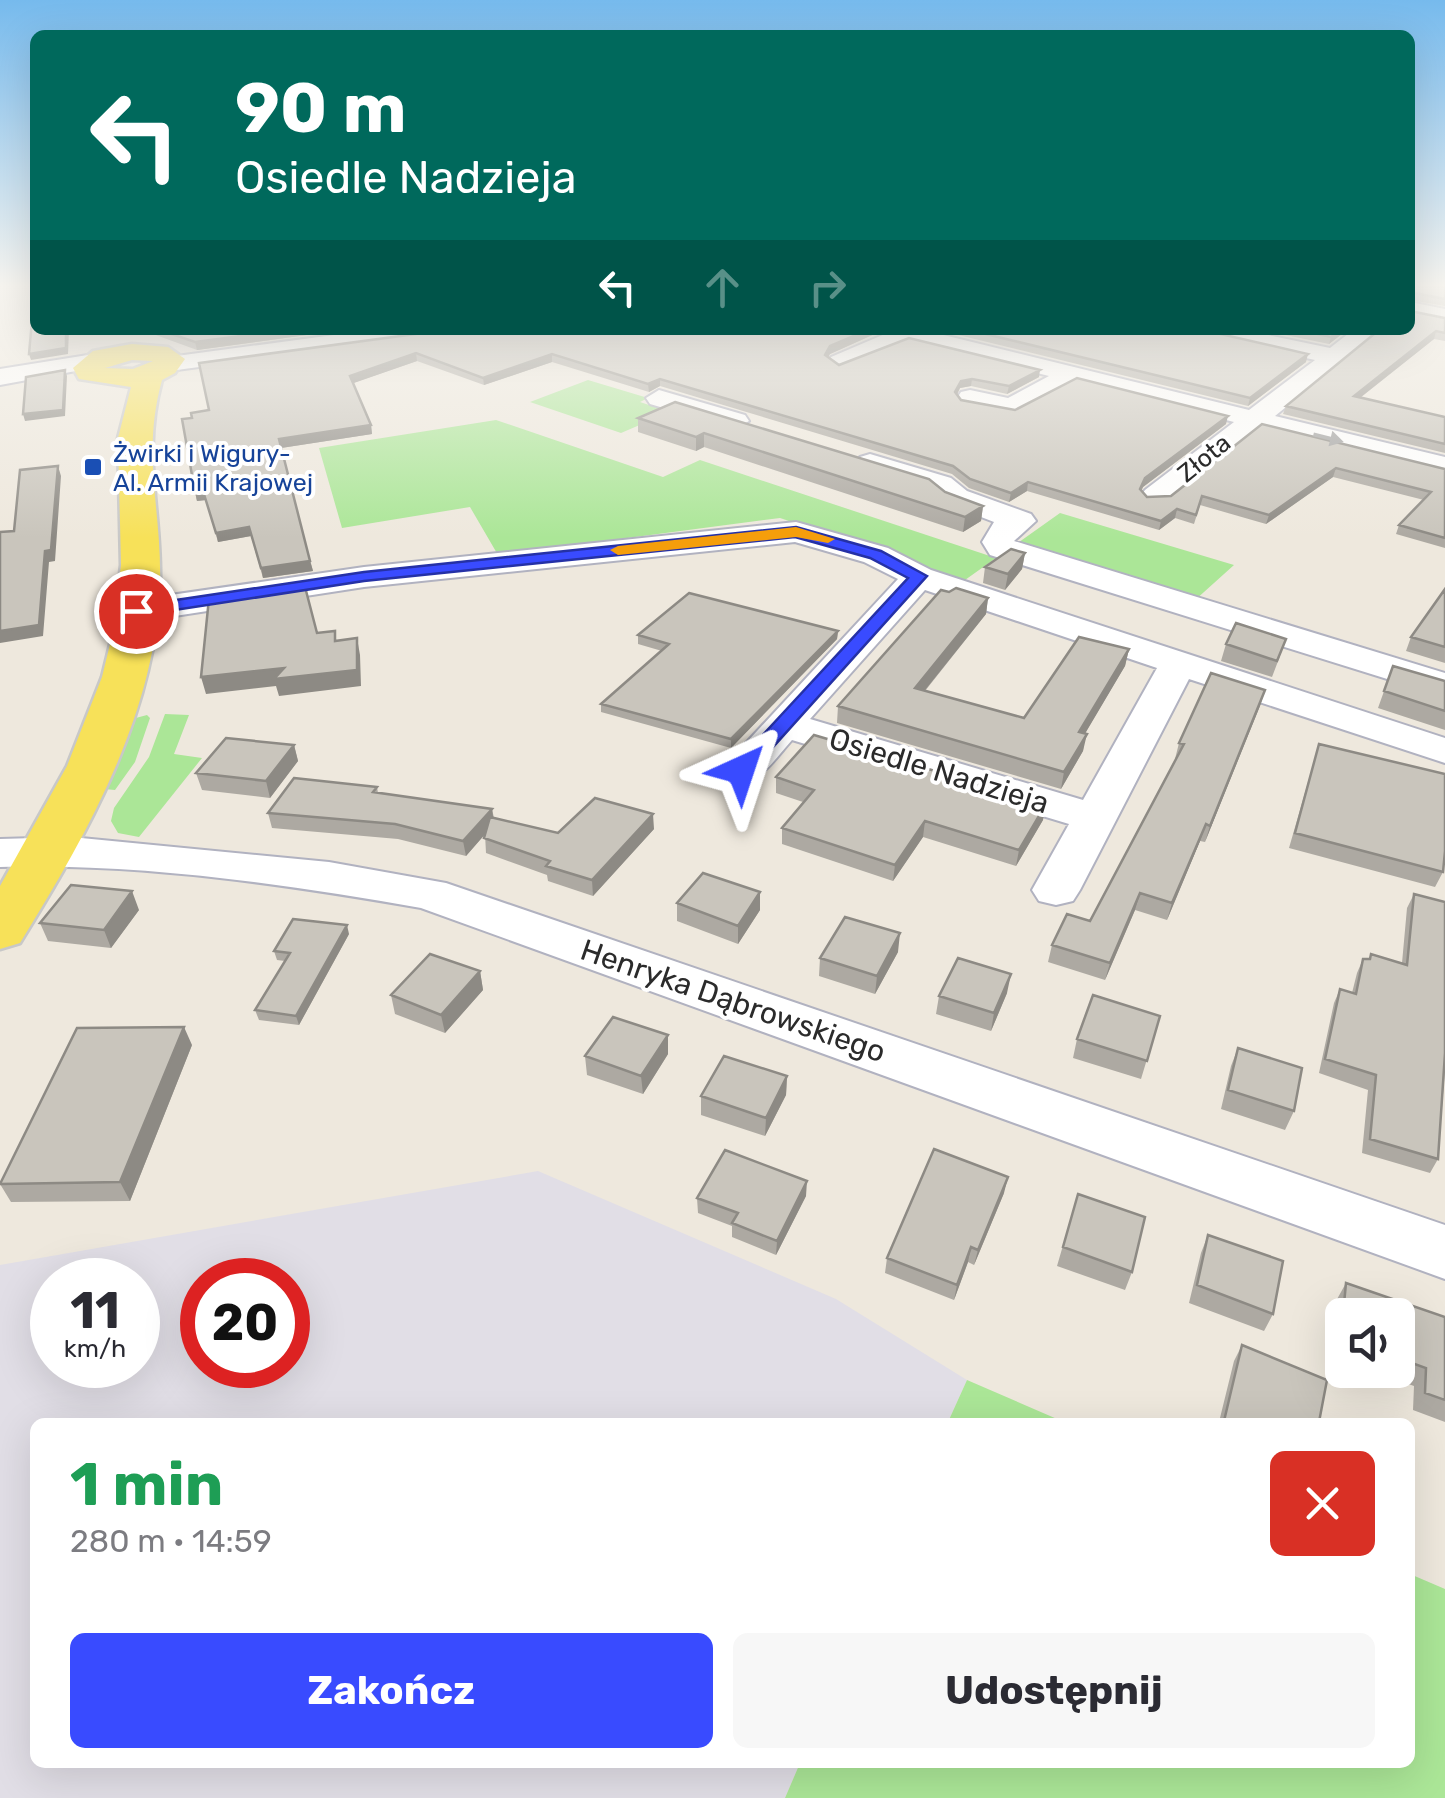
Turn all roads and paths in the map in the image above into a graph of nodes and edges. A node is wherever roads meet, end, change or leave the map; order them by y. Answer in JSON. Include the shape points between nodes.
{"nodes":[{"id":1,"x":46,"y":370,"type":"edge"},
{"id":2,"x":114,"y":370,"type":"edge"},
{"id":3,"x":151,"y":370,"type":"edge"},
{"id":4,"x":1053,"y":370,"type":"edge"},
{"id":5,"x":1315,"y":370,"type":"edge"},
{"id":6,"x":1070,"y":374,"type":"junction"},
{"id":7,"x":0,"y":378,"type":"edge"},
{"id":8,"x":658,"y":398,"type":"dead end"},
{"id":9,"x":970,"y":398,"type":"edge"},
{"id":10,"x":136,"y":419,"type":"junction"},
{"id":11,"x":1253,"y":419,"type":"junction"},
{"id":12,"x":771,"y":432,"type":"edge"},
{"id":13,"x":846,"y":456,"type":"edge"},
{"id":14,"x":1445,"y":466,"type":"edge"},
{"id":15,"x":1156,"y":496,"type":"edge"},
{"id":16,"x":918,"y":576,"type":"junction"},
{"id":17,"x":136,"y":611,"type":"junction"},
{"id":18,"x":1178,"y":663,"type":"junction"},
{"id":19,"x":1445,"y":685,"type":"edge"},
{"id":20,"x":783,"y":724,"type":"junction"},
{"id":21,"x":1445,"y":751,"type":"edge"},
{"id":22,"x":741,"y":770,"type":"dead end"},
{"id":23,"x":1094,"y":818,"type":"junction"},
{"id":24,"x":23,"y":852,"type":"edge"},
{"id":25,"x":1056,"y":890,"type":"dead end"},
{"id":26,"x":0,"y":930,"type":"edge"},
{"id":27,"x":1445,"y":1252,"type":"edge"}],
"edges":[{"from":1,"to":7,"type":"street"},
{"from":2,"to":10,"type":"main road"},
{"from":3,"to":10,"type":"main road"},
{"from":4,"to":6,"type":"street"},
{"from":5,"to":11,"type":"street","name":"Złota"},
{"from":6,"to":9,"type":"street","via":[[1012,407]]},
{"from":6,"to":11,"type":"street"},
{"from":8,"to":12,"type":"street"},
{"from":10,"to":17,"type":"main road"},
{"from":11,"to":14,"type":"street","one_way":true},
{"from":11,"to":15,"type":"street","name":"Złota"},
{"from":13,"to":19,"type":"street","via":[[940,484],[956,497],[1020,521],[1001,531],[1002,548]]},
{"from":16,"to":17,"type":"street","via":[[876,555],[796,532],[364,576]]},
{"from":16,"to":18,"type":"street"},
{"from":16,"to":20,"type":"street","name":"Osiedle Nadzieja"},
{"from":17,"to":24,"type":"main road","via":[[103,735]]},
{"from":18,"to":21,"type":"street"},
{"from":18,"to":23,"type":"street","name":"Osiedle Nadzieja"},
{"from":20,"to":22,"type":"street","name":"Osiedle Nadzieja"},
{"from":20,"to":23,"type":"street","name":"Osiedle Nadzieja"},
{"from":23,"to":25,"type":"street","name":"Osiedle Nadzieja"},
{"from":24,"to":26,"type":"main road"},
{"from":24,"to":27,"type":"street","name":"Henryka Dąbrowskiego","via":[[328,877],[428,894]]}]}
